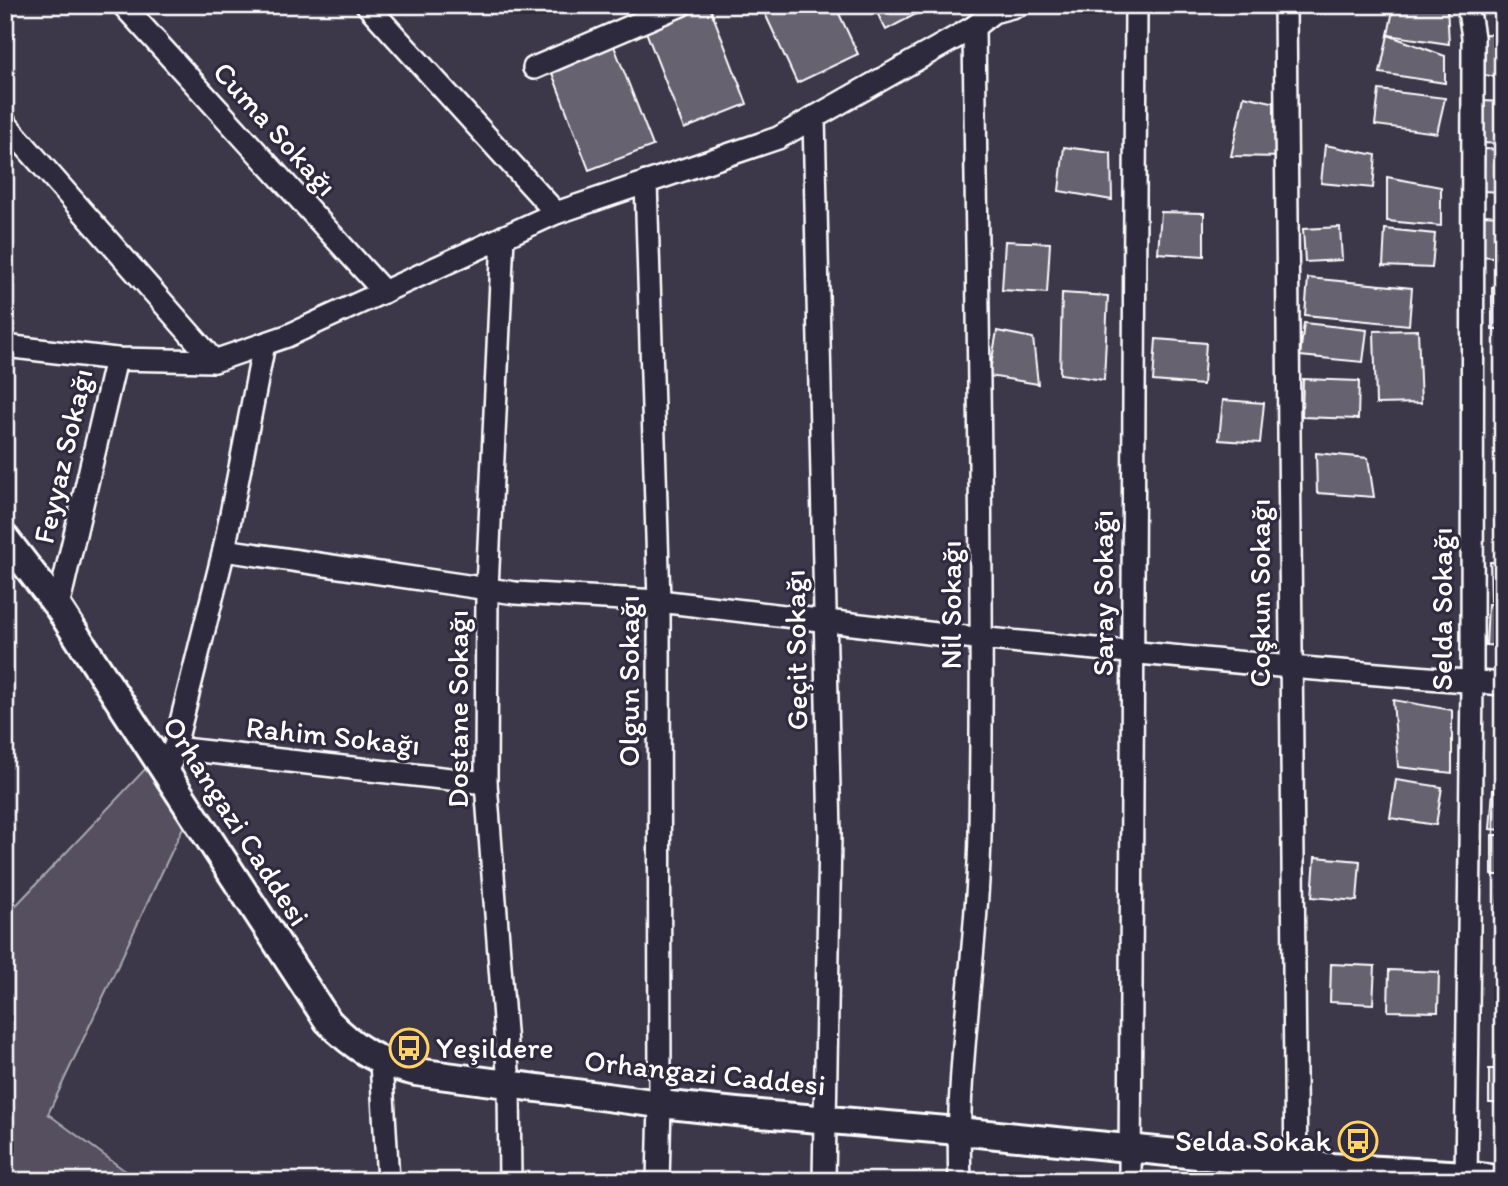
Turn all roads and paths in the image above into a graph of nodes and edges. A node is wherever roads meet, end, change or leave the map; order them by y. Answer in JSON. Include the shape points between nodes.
{"nodes":[{"id":1,"x":123,"y":5,"type":"edge"},
{"id":2,"x":367,"y":5,"type":"edge"},
{"id":3,"x":681,"y":5,"type":"edge"},
{"id":4,"x":1019,"y":5,"type":"edge"},
{"id":5,"x":1136,"y":5,"type":"edge"},
{"id":6,"x":1285,"y":5,"type":"edge"},
{"id":7,"x":1468,"y":5,"type":"edge"},
{"id":8,"x":974,"y":27,"type":"junction"},
{"id":9,"x":534,"y":68,"type":"dead end"},
{"id":10,"x":814,"y":117,"type":"junction"},
{"id":11,"x":5,"y":123,"type":"edge"},
{"id":12,"x":646,"y":182,"type":"junction"},
{"id":13,"x":556,"y":213,"type":"junction"},
{"id":14,"x":503,"y":237,"type":"junction"},
{"id":15,"x":384,"y":292,"type":"junction"},
{"id":16,"x":9,"y":342,"type":"edge"},
{"id":17,"x":264,"y":344,"type":"junction"},
{"id":18,"x":116,"y":359,"type":"junction"},
{"id":19,"x":214,"y":361,"type":"junction"},
{"id":20,"x":5,"y":538,"type":"edge"},
{"id":21,"x":225,"y":550,"type":"junction"},
{"id":22,"x":487,"y":589,"type":"junction"},
{"id":23,"x":659,"y":601,"type":"junction"},
{"id":24,"x":58,"y":607,"type":"junction"},
{"id":25,"x":824,"y":621,"type":"junction"},
{"id":26,"x":981,"y":637,"type":"junction"},
{"id":27,"x":1131,"y":652,"type":"junction"},
{"id":28,"x":1290,"y":667,"type":"junction"},
{"id":29,"x":1472,"y":682,"type":"junction"},
{"id":30,"x":1503,"y":684,"type":"edge"},
{"id":31,"x":174,"y":748,"type":"junction"},
{"id":32,"x":167,"y":777,"type":"junction"},
{"id":33,"x":486,"y":783,"type":"junction"},
{"id":34,"x":380,"y":1062,"type":"junction"},
{"id":35,"x":509,"y":1084,"type":"junction"},
{"id":36,"x":660,"y":1104,"type":"junction"},
{"id":37,"x":826,"y":1119,"type":"junction"},
{"id":38,"x":958,"y":1131,"type":"junction"},
{"id":39,"x":1131,"y":1150,"type":"junction"},
{"id":40,"x":1296,"y":1173,"type":"edge"},
{"id":41,"x":1466,"y":1178,"type":"edge"},
{"id":42,"x":1503,"y":1180,"type":"edge"},
{"id":43,"x":388,"y":1181,"type":"edge"},
{"id":44,"x":510,"y":1181,"type":"edge"},
{"id":45,"x":658,"y":1181,"type":"edge"},
{"id":46,"x":824,"y":1181,"type":"edge"},
{"id":47,"x":960,"y":1181,"type":"edge"},
{"id":48,"x":1130,"y":1181,"type":"edge"}],
"edges":[{"from":1,"to":15,"type":"street","name":"Cuma Sokağı"},
{"from":2,"to":13,"type":"street"},
{"from":3,"to":9,"type":"street"},
{"from":4,"to":8,"type":"street","via":[[993,12]]},
{"from":5,"to":27,"type":"street","name":"Saray Sokağı"},
{"from":6,"to":28,"type":"street","name":"Coşkun Sokağı"},
{"from":7,"to":29,"type":"street","name":"Selda Sokağı","via":[[1474,37]]},
{"from":8,"to":10,"type":"street"},
{"from":8,"to":26,"type":"street","name":"Nil Sokağı"},
{"from":10,"to":12,"type":"street","via":[[779,138]]},
{"from":10,"to":25,"type":"street","name":"Geçit Sokağı"},
{"from":11,"to":19,"type":"street"},
{"from":12,"to":13,"type":"street"},
{"from":12,"to":23,"type":"street","name":"Olgun Sokağı"},
{"from":13,"to":14,"type":"street"},
{"from":14,"to":15,"type":"street"},
{"from":14,"to":22,"type":"street","name":"Dostane Sokağı"},
{"from":15,"to":17,"type":"street"},
{"from":16,"to":18,"type":"street"},
{"from":17,"to":19,"type":"street"},
{"from":17,"to":21,"type":"street"},
{"from":18,"to":19,"type":"street"},
{"from":18,"to":24,"type":"street","name":"Feyyaz Sokağı"},
{"from":20,"to":24,"type":"street","name":"Orhangazi Caddesi"},
{"from":21,"to":22,"type":"street"},
{"from":21,"to":31,"type":"street"},
{"from":22,"to":23,"type":"street"},
{"from":22,"to":33,"type":"street","name":"Dostane Sokağı"},
{"from":23,"to":25,"type":"street"},
{"from":23,"to":36,"type":"street","name":"Olgun Sokağı"},
{"from":24,"to":32,"type":"street","name":"Orhangazi Caddesi"},
{"from":25,"to":26,"type":"street"},
{"from":25,"to":37,"type":"street","name":"Geçit Sokağı","via":[[830,835]]},
{"from":26,"to":27,"type":"street"},
{"from":26,"to":38,"type":"street","name":"Nil Sokağı","via":[[980,838]]},
{"from":27,"to":28,"type":"street"},
{"from":27,"to":39,"type":"street","name":"Saray Sokağı"},
{"from":28,"to":29,"type":"street"},
{"from":28,"to":40,"type":"street","name":"Coşkun Sokağı"},
{"from":29,"to":30,"type":"street"},
{"from":29,"to":41,"type":"street","name":"Selda Sokağı"},
{"from":31,"to":32,"type":"street"},
{"from":31,"to":33,"type":"street","name":"Rahim Sokağı"},
{"from":32,"to":34,"type":"street","name":"Orhangazi Caddesi","via":[[328,1021],[346,1040]]},
{"from":33,"to":35,"type":"street","name":"Dostane Sokağı"},
{"from":34,"to":35,"type":"street","name":"Orhangazi Caddesi","via":[[416,1072]]},
{"from":34,"to":43,"type":"street"},
{"from":35,"to":36,"type":"street","name":"Orhangazi Caddesi"},
{"from":35,"to":44,"type":"street","name":"Dostane Sokağı"},
{"from":36,"to":37,"type":"street","name":"Orhangazi Caddesi"},
{"from":36,"to":45,"type":"street","name":"Olgun Sokağı"},
{"from":37,"to":38,"type":"street","name":"Orhangazi Caddesi"},
{"from":37,"to":46,"type":"street","name":"Geçit Sokağı"},
{"from":38,"to":39,"type":"street","name":"Orhangazi Caddesi"},
{"from":38,"to":47,"type":"street","name":"Nil Sokağı"},
{"from":39,"to":40,"type":"street","name":"Orhangazi Caddesi"},
{"from":39,"to":48,"type":"street","name":"Saray Sokağı"},
{"from":40,"to":41,"type":"street","name":"Orhangazi Caddesi"},
{"from":41,"to":42,"type":"street","name":"Orhangazi Caddesi"}]}
